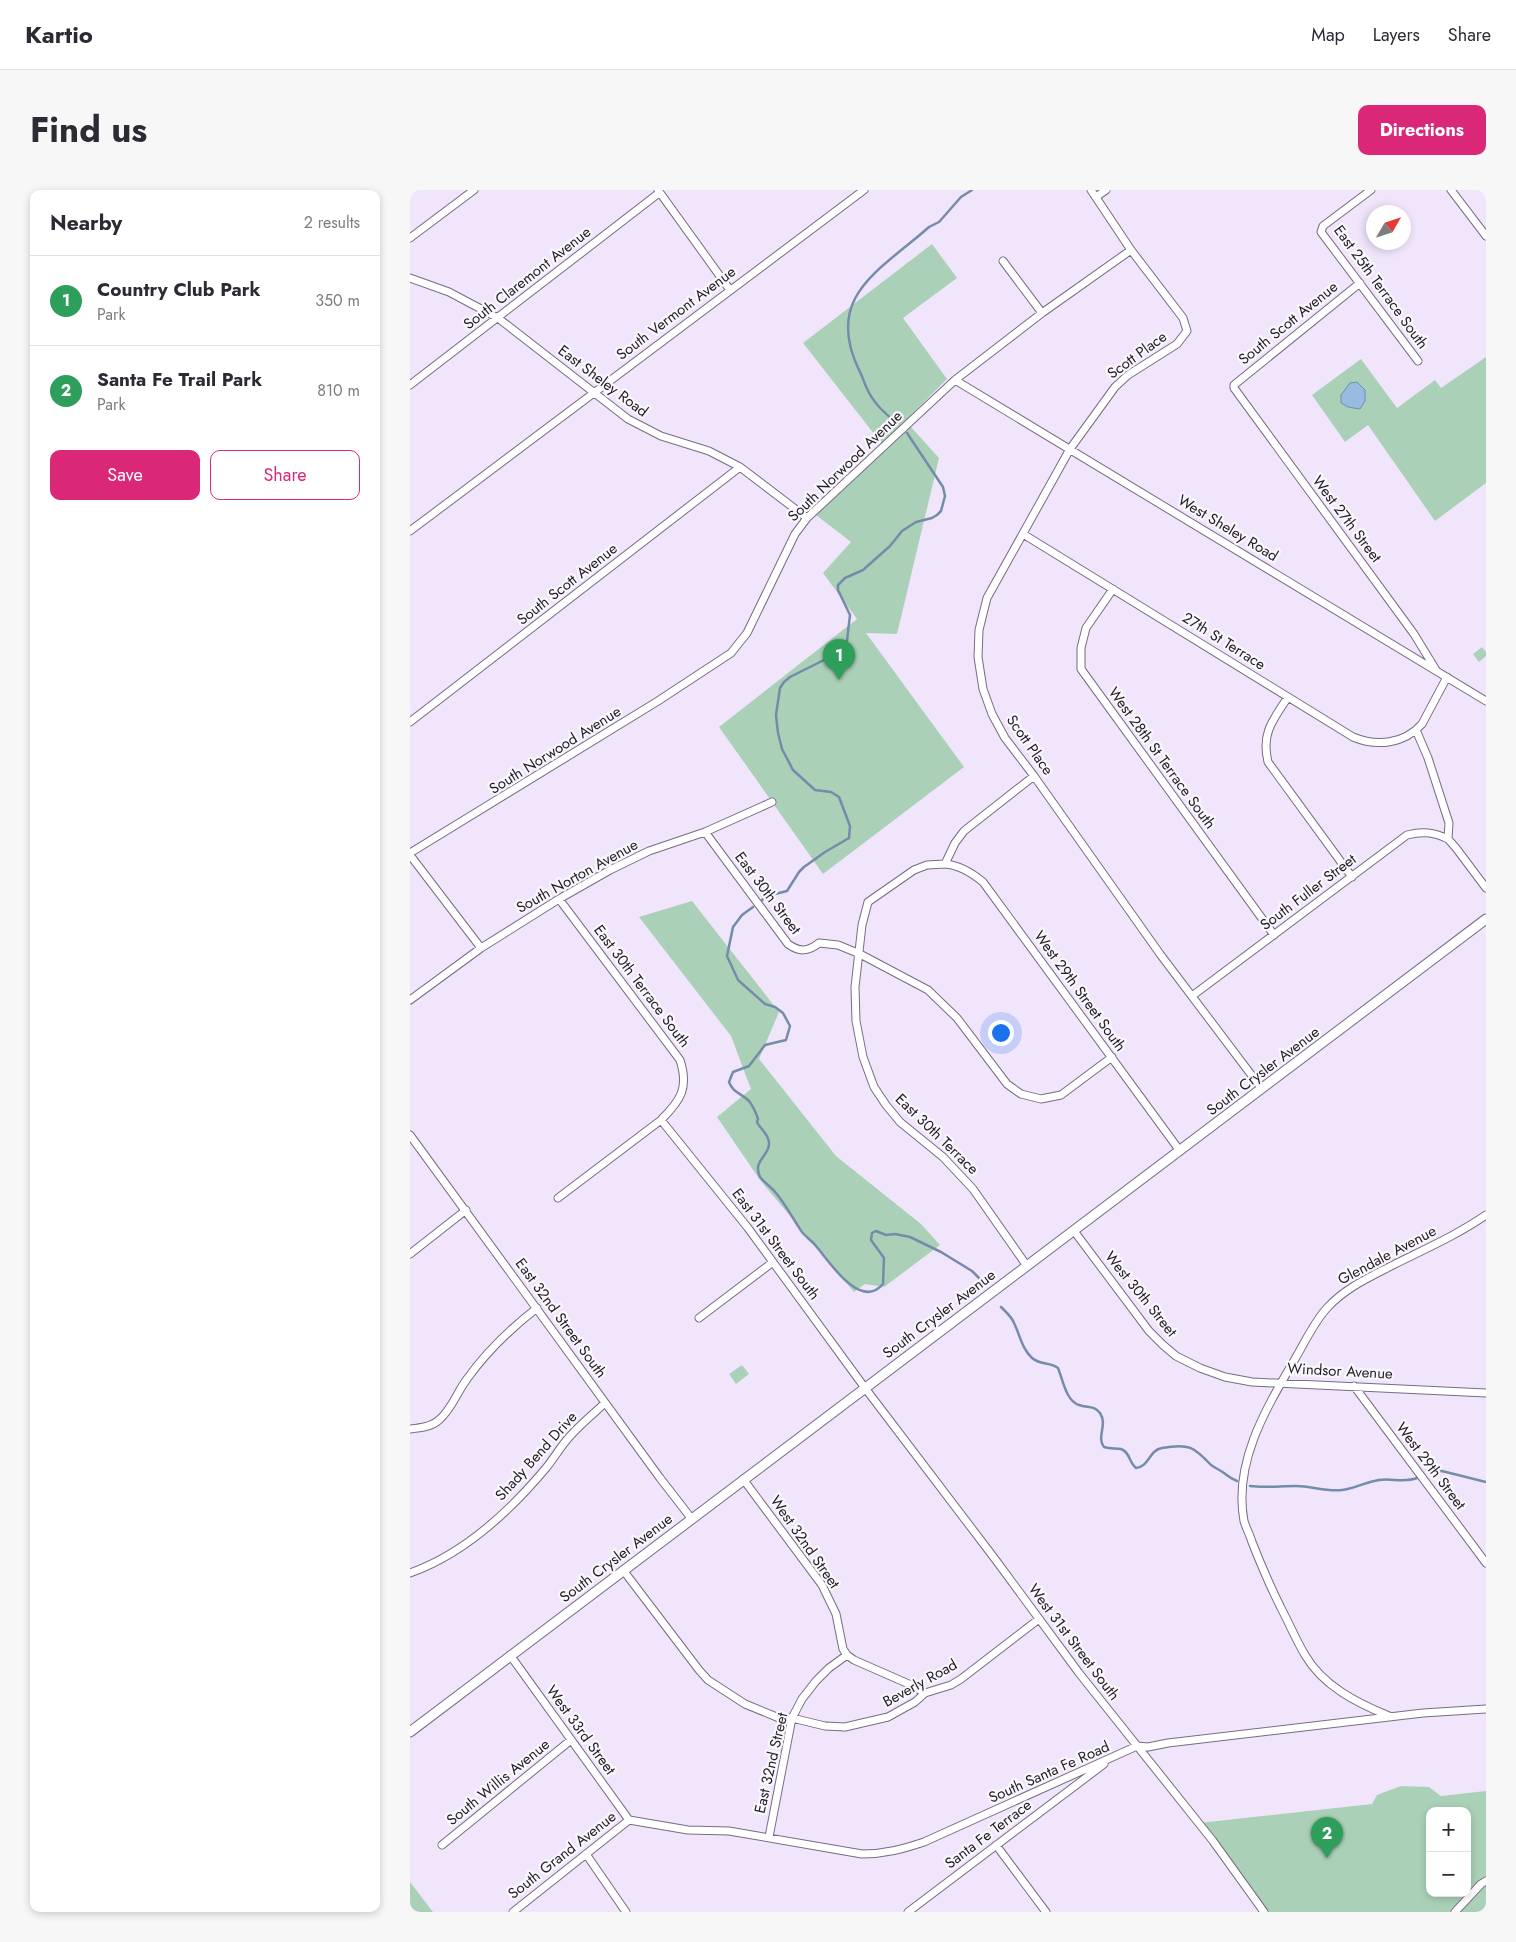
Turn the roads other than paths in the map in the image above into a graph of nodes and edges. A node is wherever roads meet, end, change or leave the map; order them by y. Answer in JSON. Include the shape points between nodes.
{"nodes":[{"id":1,"x":474,"y":190,"type":"edge"},
{"id":2,"x":864,"y":190,"type":"edge"},
{"id":3,"x":1091,"y":190,"type":"edge"},
{"id":4,"x":1106,"y":190,"type":"edge"},
{"id":5,"x":1371,"y":190,"type":"edge"},
{"id":6,"x":1451,"y":190,"type":"edge"},
{"id":7,"x":658,"y":191,"type":"edge"},
{"id":8,"x":1096,"y":197,"type":"junction"},
{"id":9,"x":1486,"y":236,"type":"edge"},
{"id":10,"x":410,"y":238,"type":"edge"},
{"id":11,"x":1131,"y":250,"type":"junction"},
{"id":12,"x":1004,"y":261,"type":"dead end"},
{"id":13,"x":410,"y":278,"type":"edge"},
{"id":14,"x":1360,"y":283,"type":"junction"},
{"id":15,"x":730,"y":290,"type":"junction"},
{"id":16,"x":1042,"y":313,"type":"junction"},
{"id":17,"x":498,"y":318,"type":"junction"},
{"id":18,"x":1418,"y":361,"type":"dead end"},
{"id":19,"x":955,"y":380,"type":"junction"},
{"id":20,"x":410,"y":385,"type":"edge"},
{"id":21,"x":1234,"y":385,"type":"joint"},
{"id":22,"x":593,"y":393,"type":"junction"},
{"id":23,"x":1070,"y":449,"type":"junction"},
{"id":24,"x":740,"y":467,"type":"junction"},
{"id":25,"x":807,"y":518,"type":"junction"},
{"id":26,"x":410,"y":531,"type":"edge"},
{"id":27,"x":1023,"y":534,"type":"junction"},
{"id":28,"x":1113,"y":589,"type":"junction"},
{"id":29,"x":1436,"y":671,"type":"junction"},
{"id":30,"x":1447,"y":677,"type":"junction"},
{"id":31,"x":1288,"y":697,"type":"junction"},
{"id":32,"x":1486,"y":701,"type":"edge"},
{"id":33,"x":410,"y":722,"type":"edge"},
{"id":34,"x":1416,"y":730,"type":"junction"},
{"id":35,"x":1034,"y":776,"type":"junction"},
{"id":36,"x":772,"y":802,"type":"dead end"},
{"id":37,"x":705,"y":832,"type":"junction"},
{"id":38,"x":1448,"y":839,"type":"junction"},
{"id":39,"x":410,"y":854,"type":"edge"},
{"id":40,"x":945,"y":864,"type":"junction"},
{"id":41,"x":1352,"y":876,"type":"junction"},
{"id":42,"x":1486,"y":888,"type":"edge"},
{"id":43,"x":559,"y":898,"type":"junction"},
{"id":44,"x":1486,"y":920,"type":"edge"},
{"id":45,"x":1274,"y":935,"type":"junction"},
{"id":46,"x":481,"y":948,"type":"junction"},
{"id":47,"x":860,"y":954,"type":"junction"},
{"id":48,"x":1192,"y":996,"type":"junction"},
{"id":49,"x":410,"y":1000,"type":"edge"},
{"id":50,"x":1112,"y":1057,"type":"junction"},
{"id":51,"x":1262,"y":1089,"type":"junction"},
{"id":52,"x":661,"y":1120,"type":"junction"},
{"id":53,"x":410,"y":1135,"type":"edge"},
{"id":54,"x":1180,"y":1151,"type":"junction"},
{"id":55,"x":558,"y":1198,"type":"dead end"},
{"id":56,"x":466,"y":1210,"type":"junction"},
{"id":57,"x":1486,"y":1215,"type":"edge"},
{"id":58,"x":1074,"y":1231,"type":"junction"},
{"id":59,"x":410,"y":1254,"type":"edge"},
{"id":60,"x":773,"y":1262,"type":"junction"},
{"id":61,"x":1027,"y":1266,"type":"junction"},
{"id":62,"x":537,"y":1308,"type":"junction"},
{"id":63,"x":700,"y":1318,"type":"dead end"},
{"id":64,"x":1195,"y":1366,"type":"joint"},
{"id":65,"x":1281,"y":1382,"type":"junction"},
{"id":66,"x":1354,"y":1386,"type":"junction"},
{"id":67,"x":865,"y":1388,"type":"junction"},
{"id":68,"x":1486,"y":1393,"type":"edge"},
{"id":69,"x":605,"y":1403,"type":"junction"},
{"id":70,"x":410,"y":1429,"type":"edge"},
{"id":71,"x":743,"y":1479,"type":"junction"},
{"id":72,"x":691,"y":1518,"type":"junction"},
{"id":73,"x":1486,"y":1563,"type":"edge"},
{"id":74,"x":623,"y":1570,"type":"junction"},
{"id":75,"x":410,"y":1573,"type":"edge"},
{"id":76,"x":1039,"y":1619,"type":"junction"},
{"id":77,"x":510,"y":1656,"type":"junction"},
{"id":78,"x":847,"y":1656,"type":"junction"},
{"id":79,"x":924,"y":1693,"type":"junction"},
{"id":80,"x":1486,"y":1709,"type":"edge"},
{"id":81,"x":1391,"y":1717,"type":"junction"},
{"id":82,"x":792,"y":1718,"type":"junction"},
{"id":83,"x":410,"y":1732,"type":"edge"},
{"id":84,"x":571,"y":1740,"type":"junction"},
{"id":85,"x":1137,"y":1746,"type":"junction"},
{"id":86,"x":1108,"y":1761,"type":"junction"},
{"id":87,"x":629,"y":1820,"type":"junction"},
{"id":88,"x":768,"y":1837,"type":"junction"},
{"id":89,"x":442,"y":1844,"type":"dead end"},
{"id":90,"x":996,"y":1845,"type":"junction"},
{"id":91,"x":586,"y":1854,"type":"junction"},
{"id":92,"x":1486,"y":1882,"type":"edge"},
{"id":93,"x":512,"y":1912,"type":"edge"},
{"id":94,"x":626,"y":1912,"type":"edge"},
{"id":95,"x":908,"y":1912,"type":"edge"},
{"id":96,"x":1046,"y":1912,"type":"edge"},
{"id":97,"x":1264,"y":1912,"type":"edge"},
{"id":98,"x":1456,"y":1912,"type":"edge"}],
"edges":[{"from":1,"to":10,"type":"street"},
{"from":2,"to":15,"type":"street","name":"South Vermont Avenue"},
{"from":3,"to":8,"type":"street"},
{"from":4,"to":8,"type":"street"},
{"from":5,"to":14,"type":"street","name":"East 25th Terrace South","via":[[1321,232]]},
{"from":6,"to":9,"type":"street"},
{"from":7,"to":15,"type":"street"},
{"from":7,"to":17,"type":"street","name":"South Claremont Avenue"},
{"from":8,"to":11,"type":"street"},
{"from":11,"to":16,"type":"street","name":"South Norwood Avenue"},
{"from":11,"to":23,"type":"street","name":"Scott Place","via":[[1183,318],[1187,331],[1177,344],[1115,387]]},
{"from":12,"to":16,"type":"street"},
{"from":13,"to":17,"type":"street","name":"East Sheley Road","via":[[449,292]]},
{"from":14,"to":18,"type":"street","name":"East 25th Terrace South"},
{"from":14,"to":21,"type":"street","name":"South Scott Avenue"},
{"from":15,"to":22,"type":"street","name":"South Vermont Avenue"},
{"from":16,"to":19,"type":"street","name":"South Norwood Avenue"},
{"from":17,"to":20,"type":"street","name":"South Claremont Avenue"},
{"from":17,"to":22,"type":"street","name":"East Sheley Road"},
{"from":19,"to":23,"type":"street","name":"West Sheley Road"},
{"from":19,"to":25,"type":"street","name":"South Norwood Avenue"},
{"from":21,"to":29,"type":"street","name":"West 27th Street","via":[[1414,634]]},
{"from":22,"to":24,"type":"street","name":"East Sheley Road","via":[[644,429],[709,451]]},
{"from":22,"to":26,"type":"street","name":"South Vermont Avenue"},
{"from":23,"to":27,"type":"street","name":"Scott Place"},
{"from":23,"to":29,"type":"street","name":"West Sheley Road"},
{"from":24,"to":25,"type":"street","name":"East Sheley Road"},
{"from":24,"to":33,"type":"street","name":"South Scott Avenue"},
{"from":25,"to":39,"type":"street","name":"South Norwood Avenue","via":[[795,534],[747,633],[731,652],[658,702]]},
{"from":27,"to":28,"type":"street","name":"27th St Terrace"},
{"from":27,"to":35,"type":"street","name":"Scott Place","via":[[987,598],[979,630],[978,657],[983,689],[992,714],[1005,738]]},
{"from":28,"to":31,"type":"street","name":"27th St Terrace"},
{"from":28,"to":45,"type":"street","name":"West 28th St Terrace South","via":[[1086,628],[1081,648],[1081,669]]},
{"from":29,"to":30,"type":"street","name":"West Sheley Road"},
{"from":30,"to":32,"type":"street","name":"West Sheley Road"},
{"from":30,"to":34,"type":"street"},
{"from":31,"to":34,"type":"street","name":"27th St Terrace","via":[[1366,742],[1389,742]]},
{"from":31,"to":41,"type":"street","via":[[1266,734],[1268,762]]},
{"from":34,"to":38,"type":"street","via":[[1449,823]]},
{"from":35,"to":40,"type":"street","via":[[964,831]]},
{"from":35,"to":48,"type":"street","name":"Scott Place"},
{"from":36,"to":37,"type":"street","name":"South Norton Avenue"},
{"from":37,"to":43,"type":"street","name":"South Norton Avenue","via":[[649,851]]},
{"from":37,"to":47,"type":"street","name":"East 30th Street","via":[[788,944],[805,950],[819,943],[838,945]]},
{"from":38,"to":41,"type":"street","name":"South Fuller Street","via":[[1435,833],[1407,835]]},
{"from":38,"to":42,"type":"street"},
{"from":39,"to":46,"type":"street"},
{"from":40,"to":47,"type":"street","name":"East 30th Terrace","via":[[914,870],[868,902]]},
{"from":40,"to":50,"type":"street","name":"West 29th Street South","via":[[973,874],[983,882]]},
{"from":41,"to":45,"type":"street","name":"South Fuller Street"},
{"from":43,"to":46,"type":"street","name":"South Norton Avenue"},
{"from":43,"to":52,"type":"street","name":"East 30th Terrace South","via":[[680,1060],[684,1075],[683,1092],[676,1105]]},
{"from":44,"to":51,"type":"main road","name":"South Crysler Avenue"},
{"from":45,"to":48,"type":"street","name":"South Fuller Street"},
{"from":46,"to":49,"type":"street","name":"South Norton Avenue"},
{"from":47,"to":50,"type":"street","via":[[936,996],[957,1018],[1007,1084],[1021,1094],[1041,1099],[1061,1095]]},
{"from":47,"to":61,"type":"street","name":"East 30th Terrace","via":[[855,987],[856,1021],[863,1058],[874,1087],[900,1122],[943,1156],[973,1188]]},
{"from":48,"to":51,"type":"street","name":"Scott Place"},
{"from":50,"to":54,"type":"street","name":"West 29th Street South"},
{"from":51,"to":54,"type":"main road","name":"South Crysler Avenue"},
{"from":52,"to":55,"type":"street","name":"East 30th Terrace South"},
{"from":52,"to":60,"type":"street","name":"East 31st Street South"},
{"from":53,"to":56,"type":"street","name":"East 32nd Street South"},
{"from":54,"to":58,"type":"main road","name":"South Crysler Avenue"},
{"from":56,"to":59,"type":"street"},
{"from":56,"to":62,"type":"street","name":"East 32nd Street South"},
{"from":57,"to":65,"type":"street","name":"Glendale Avenue","via":[[1465,1229],[1361,1281],[1337,1298],[1316,1322]]},
{"from":58,"to":61,"type":"main road","name":"South Crysler Avenue"},
{"from":58,"to":64,"type":"street","name":"West 30th Street","via":[[1149,1331],[1176,1356]]},
{"from":60,"to":63,"type":"street"},
{"from":60,"to":67,"type":"street","name":"East 31st Street South"},
{"from":61,"to":67,"type":"main road","name":"South Crysler Avenue"},
{"from":62,"to":69,"type":"street","name":"East 32nd Street South"},
{"from":62,"to":70,"type":"street","via":[[488,1351],[437,1422]]},
{"from":64,"to":65,"type":"street","name":"Windsor Avenue","via":[[1225,1377],[1252,1382]]},
{"from":65,"to":66,"type":"street","name":"Windsor Avenue"},
{"from":65,"to":81,"type":"street","name":"Glendale Avenue","via":[[1255,1432],[1246,1466],[1244,1522],[1266,1576],[1306,1656],[1318,1673],[1363,1706]]},
{"from":66,"to":68,"type":"street","name":"Windsor Avenue"},
{"from":66,"to":73,"type":"street","name":"West 29th Street"},
{"from":67,"to":71,"type":"main road","name":"South Crysler Avenue"},
{"from":67,"to":76,"type":"street","name":"West 31st Street South"},
{"from":69,"to":72,"type":"street","name":"East 32nd Street South"},
{"from":69,"to":75,"type":"street","name":"Shady Bend Drive","via":[[570,1436],[513,1504],[461,1547]]},
{"from":71,"to":72,"type":"main road","name":"South Crysler Avenue"},
{"from":71,"to":78,"type":"street","name":"West 32nd Street","via":[[822,1585],[836,1614]]},
{"from":72,"to":74,"type":"main road","name":"South Crysler Avenue"},
{"from":74,"to":77,"type":"main road","name":"South Crysler Avenue"},
{"from":74,"to":82,"type":"street","name":"Beverly Road","via":[[708,1680],[745,1704],[779,1718]]},
{"from":76,"to":79,"type":"street","name":"Beverly Road","via":[[961,1679]]},
{"from":76,"to":85,"type":"street","name":"West 31st Street South"},
{"from":77,"to":83,"type":"main road","name":"South Crysler Avenue"},
{"from":77,"to":84,"type":"street","name":"West 33rd Street"},
{"from":78,"to":79,"type":"street"},
{"from":78,"to":82,"type":"street","name":"East 32nd Street","via":[[816,1681]]},
{"from":79,"to":82,"type":"street","name":"Beverly Road","via":[[888,1717],[845,1727]]},
{"from":80,"to":81,"type":"street","name":"South Santa Fe Road"},
{"from":81,"to":85,"type":"street","name":"South Santa Fe Road"},
{"from":82,"to":88,"type":"street","name":"East 32nd Street"},
{"from":84,"to":87,"type":"street","name":"West 33rd Street"},
{"from":84,"to":89,"type":"street","name":"South Willis Avenue"},
{"from":85,"to":86,"type":"street","name":"South Santa Fe Road"},
{"from":85,"to":97,"type":"street","name":"West 31st Street South","via":[[1213,1841]]},
{"from":86,"to":88,"type":"street","name":"South Santa Fe Road","via":[[896,1852],[862,1854]]},
{"from":86,"to":90,"type":"street","name":"Santa Fe Terrace"},
{"from":87,"to":88,"type":"street","name":"South Santa Fe Road","via":[[688,1830],[729,1831]]},
{"from":87,"to":91,"type":"street","name":"South Grand Avenue"},
{"from":90,"to":95,"type":"street","name":"Santa Fe Terrace"},
{"from":90,"to":96,"type":"street"},
{"from":91,"to":93,"type":"street","name":"South Grand Avenue"},
{"from":91,"to":94,"type":"street"},
{"from":92,"to":98,"type":"street"}]}
